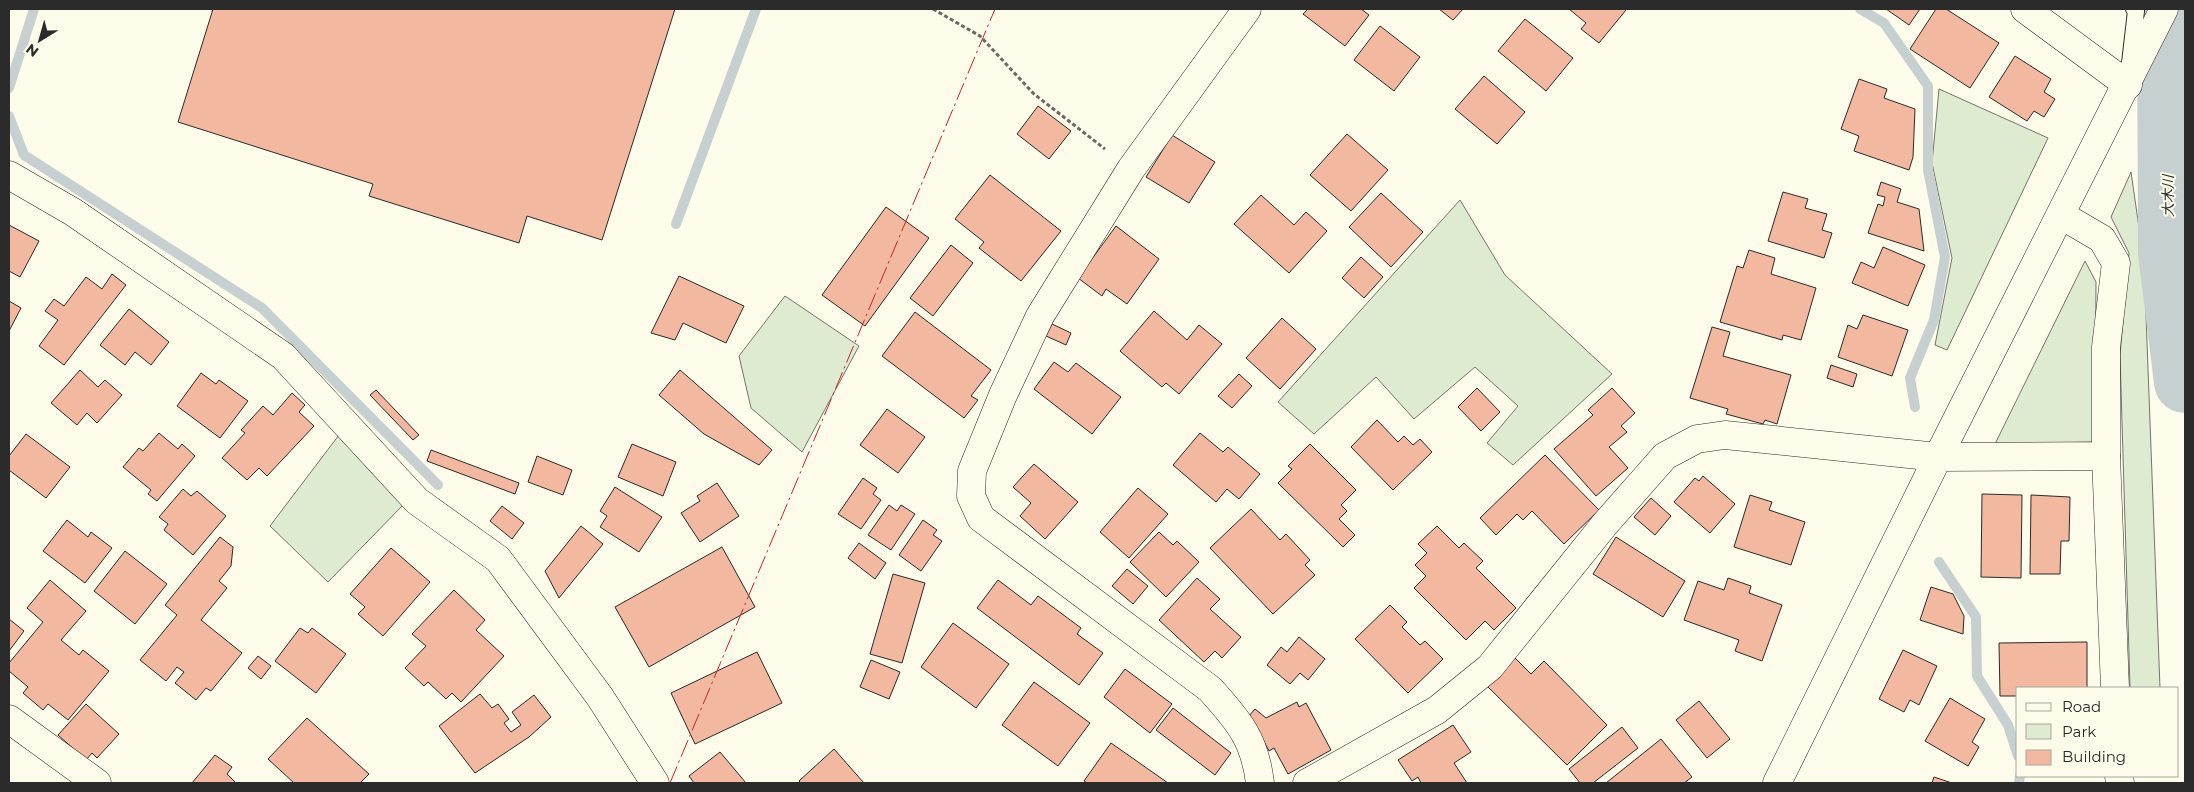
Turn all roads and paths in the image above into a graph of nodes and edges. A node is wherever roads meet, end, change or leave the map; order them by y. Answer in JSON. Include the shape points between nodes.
{"nodes":[{"id":1,"x":933,"y":9,"type":"edge"},
{"id":2,"x":1246,"y":9,"type":"edge"},
{"id":3,"x":2025,"y":9,"type":"edge"},
{"id":4,"x":2134,"y":9,"type":"edge"},
{"id":5,"x":2164,"y":9,"type":"edge"},
{"id":6,"x":2128,"y":85,"type":"junction"},
{"id":7,"x":1131,"y":169,"type":"junction"},
{"id":8,"x":9,"y":175,"type":"edge"},
{"id":9,"x":2061,"y":215,"type":"junction"},
{"id":10,"x":2106,"y":456,"type":"junction"},
{"id":11,"x":1938,"y":458,"type":"junction"},
{"id":12,"x":2116,"y":687,"type":"edge"},
{"id":13,"x":9,"y":719,"type":"edge"},
{"id":14,"x":97,"y":783,"type":"edge"},
{"id":15,"x":655,"y":783,"type":"edge"},
{"id":16,"x":1260,"y":783,"type":"edge"},
{"id":17,"x":1307,"y":783,"type":"edge"},
{"id":18,"x":1777,"y":783,"type":"edge"}],
"edges":[{"from":1,"to":7,"type":"path","via":[[980,36],[1034,94]]},
{"from":2,"to":7,"type":"street"},
{"from":3,"to":6,"type":"street"},
{"from":4,"to":6,"type":"lane"},
{"from":5,"to":6,"type":"street"},
{"from":6,"to":9,"type":"street"},
{"from":7,"to":16,"type":"street","via":[[1040,316],[972,471],[971,496],[981,518],[1210,689],[1236,718],[1257,757]]},
{"from":8,"to":15,"type":"street","via":[[73,212],[283,356],[416,501],[498,559],[600,697]]},
{"from":9,"to":10,"type":"street","via":[[2102,239],[2116,263],[2106,347]]},
{"from":9,"to":11,"type":"street"},
{"from":10,"to":11,"type":"street"},
{"from":10,"to":12,"type":"street"},
{"from":11,"to":17,"type":"street","via":[[1726,435],[1697,438],[1665,456],[1605,524],[1490,667],[1437,710]]},
{"from":11,"to":18,"type":"street"},
{"from":13,"to":14,"type":"street"}]}
